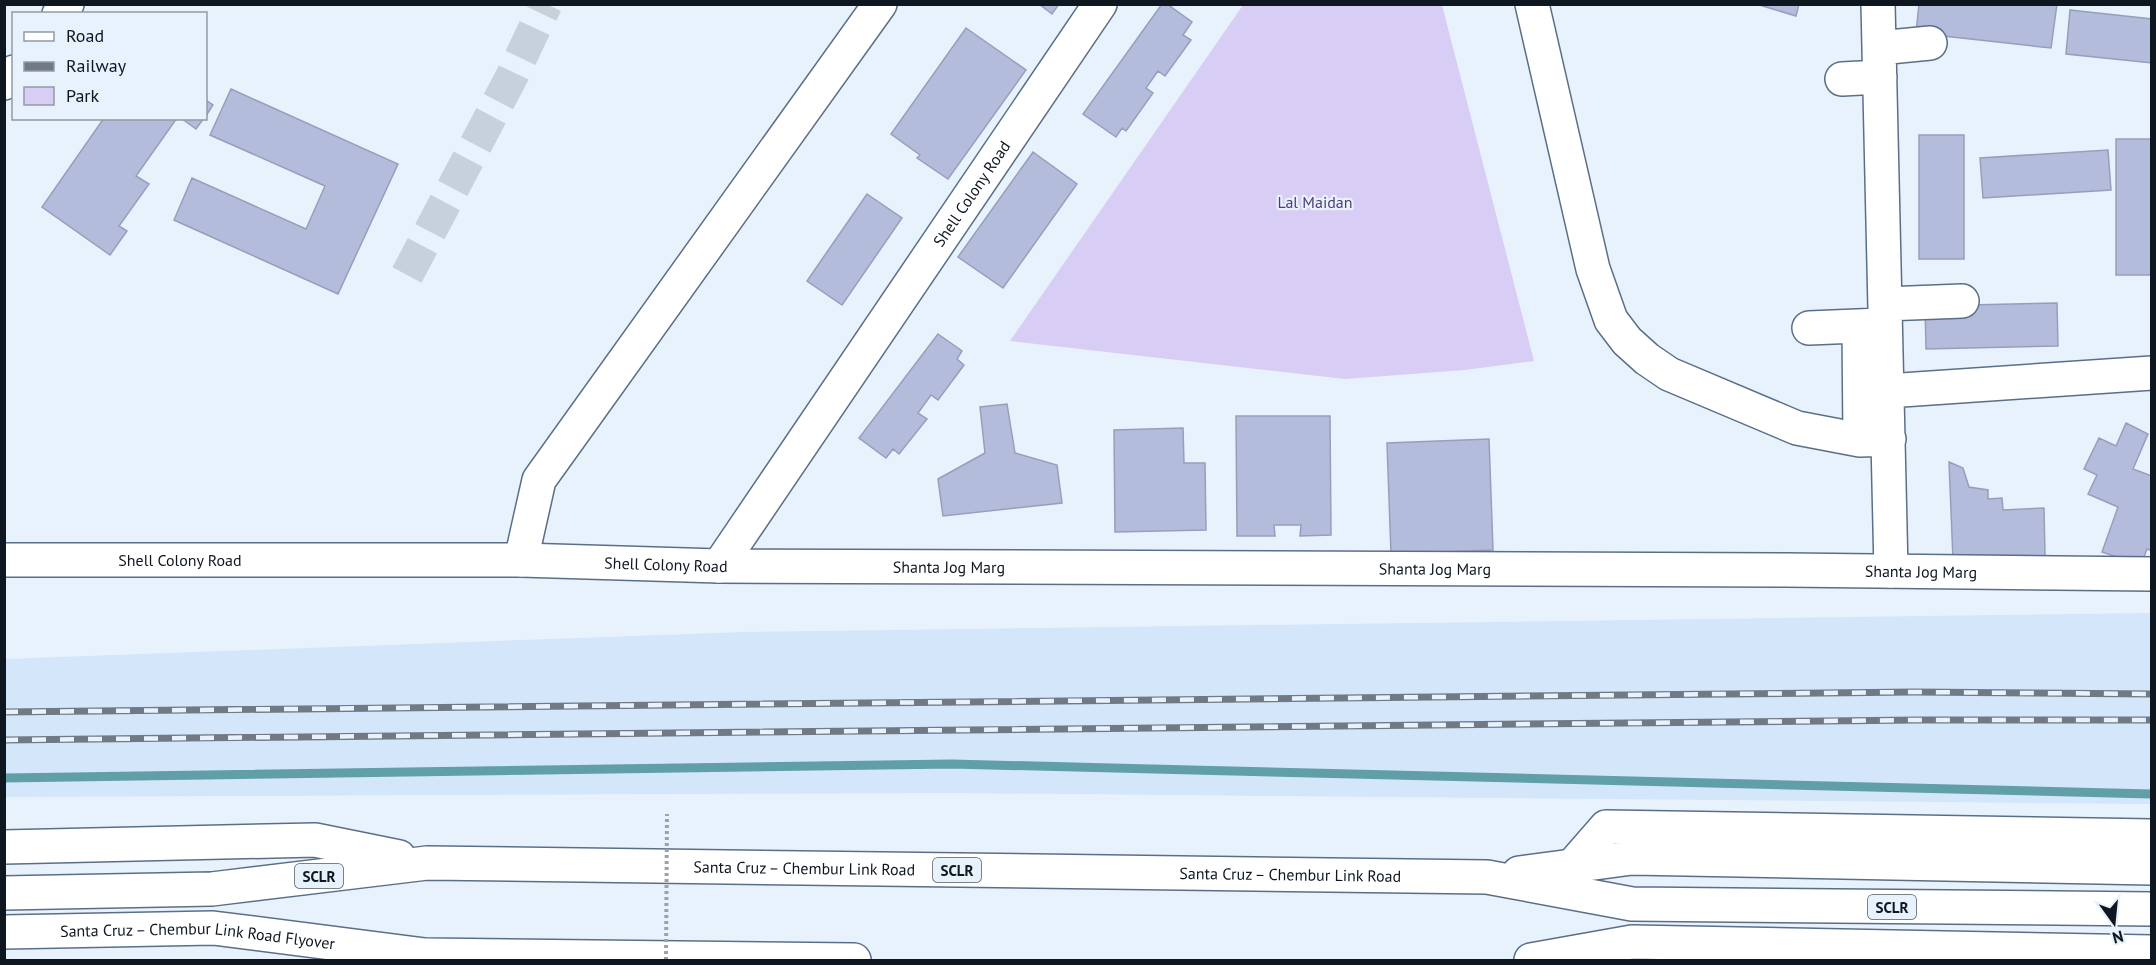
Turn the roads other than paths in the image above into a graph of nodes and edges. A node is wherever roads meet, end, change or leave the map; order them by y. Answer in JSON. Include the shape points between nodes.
{"nodes":[{"id":1,"x":880,"y":4,"type":"edge"},
{"id":2,"x":1100,"y":4,"type":"edge"},
{"id":3,"x":1532,"y":4,"type":"edge"},
{"id":4,"x":1878,"y":4,"type":"edge"},
{"id":5,"x":1929,"y":43,"type":"dead end"},
{"id":6,"x":1880,"y":62,"type":"junction"},
{"id":7,"x":1842,"y":80,"type":"dead end"},
{"id":8,"x":1962,"y":302,"type":"dead end"},
{"id":9,"x":1877,"y":318,"type":"junction"},
{"id":10,"x":1809,"y":327,"type":"dead end"},
{"id":11,"x":2151,"y":373,"type":"edge"},
{"id":12,"x":1887,"y":391,"type":"junction"},
{"id":13,"x":1874,"y":439,"type":"junction"},
{"id":14,"x":4,"y":560,"type":"edge"},
{"id":15,"x":521,"y":560,"type":"junction"},
{"id":16,"x":719,"y":566,"type":"junction"},
{"id":17,"x":1891,"y":571,"type":"junction"},
{"id":18,"x":2151,"y":574,"type":"edge"},
{"id":19,"x":2151,"y":836,"type":"edge"},
{"id":20,"x":4,"y":847,"type":"edge"},
{"id":21,"x":427,"y":863,"type":"junction"},
{"id":22,"x":1572,"y":866,"type":"junction"},
{"id":23,"x":2151,"y":868,"type":"edge"},
{"id":24,"x":1487,"y":877,"type":"junction"},
{"id":25,"x":4,"y":893,"type":"edge"},
{"id":26,"x":2151,"y":909,"type":"edge"},
{"id":27,"x":4,"y":932,"type":"edge"},
{"id":28,"x":2151,"y":952,"type":"edge"},
{"id":29,"x":425,"y":955,"type":"junction"},
{"id":30,"x":378,"y":960,"type":"edge"},
{"id":31,"x":854,"y":960,"type":"edge"},
{"id":32,"x":1531,"y":960,"type":"edge"}],
"edges":[{"from":1,"to":15,"type":"main road","via":[[539,480]]},
{"from":2,"to":16,"type":"main road","name":"Shell Colony Road"},
{"from":3,"to":13,"type":"main road","via":[[1593,269],[1611,320],[1634,347],[1669,374],[1797,428]]},
{"from":4,"to":6,"type":"main road"},
{"from":5,"to":6,"type":"main road"},
{"from":6,"to":7,"type":"main road"},
{"from":6,"to":9,"type":"main road"},
{"from":8,"to":9,"type":"main road"},
{"from":9,"to":10,"type":"main road"},
{"from":9,"to":12,"type":"main road"},
{"from":9,"to":13,"type":"main road"},
{"from":11,"to":12,"type":"main road"},
{"from":12,"to":13,"type":"main road"},
{"from":13,"to":17,"type":"main road"},
{"from":14,"to":15,"type":"main road","name":"Shell Colony Road"},
{"from":15,"to":16,"type":"main road","name":"Shell Colony Road"},
{"from":16,"to":17,"type":"main road","name":"Shanta Jog Marg"},
{"from":17,"to":18,"type":"main road","name":"Shanta Jog Marg"},
{"from":19,"to":22,"type":"main road","via":[[1606,827]]},
{"from":20,"to":21,"type":"main road","via":[[315,840]]},
{"from":21,"to":24,"type":"main road","name":"Santa Cruz – Chembur Link Road","number":"SCLR"},
{"from":21,"to":25,"type":"main road","number":"SCLR","via":[[212,889]]},
{"from":22,"to":23,"type":"main road","via":[[1632,858]]},
{"from":22,"to":24,"type":"main road"},
{"from":24,"to":26,"type":"main road","name":"Santa Cruz – Chembur Link Road","number":"SCLR","via":[[1632,904]]},
{"from":27,"to":29,"type":"main road","name":"Santa Cruz – Chembur Link Road Flyover","via":[[213,928]]},
{"from":28,"to":32,"type":"main road","via":[[1632,942]]},
{"from":29,"to":30,"type":"main road"},
{"from":29,"to":31,"type":"main road"}]}
